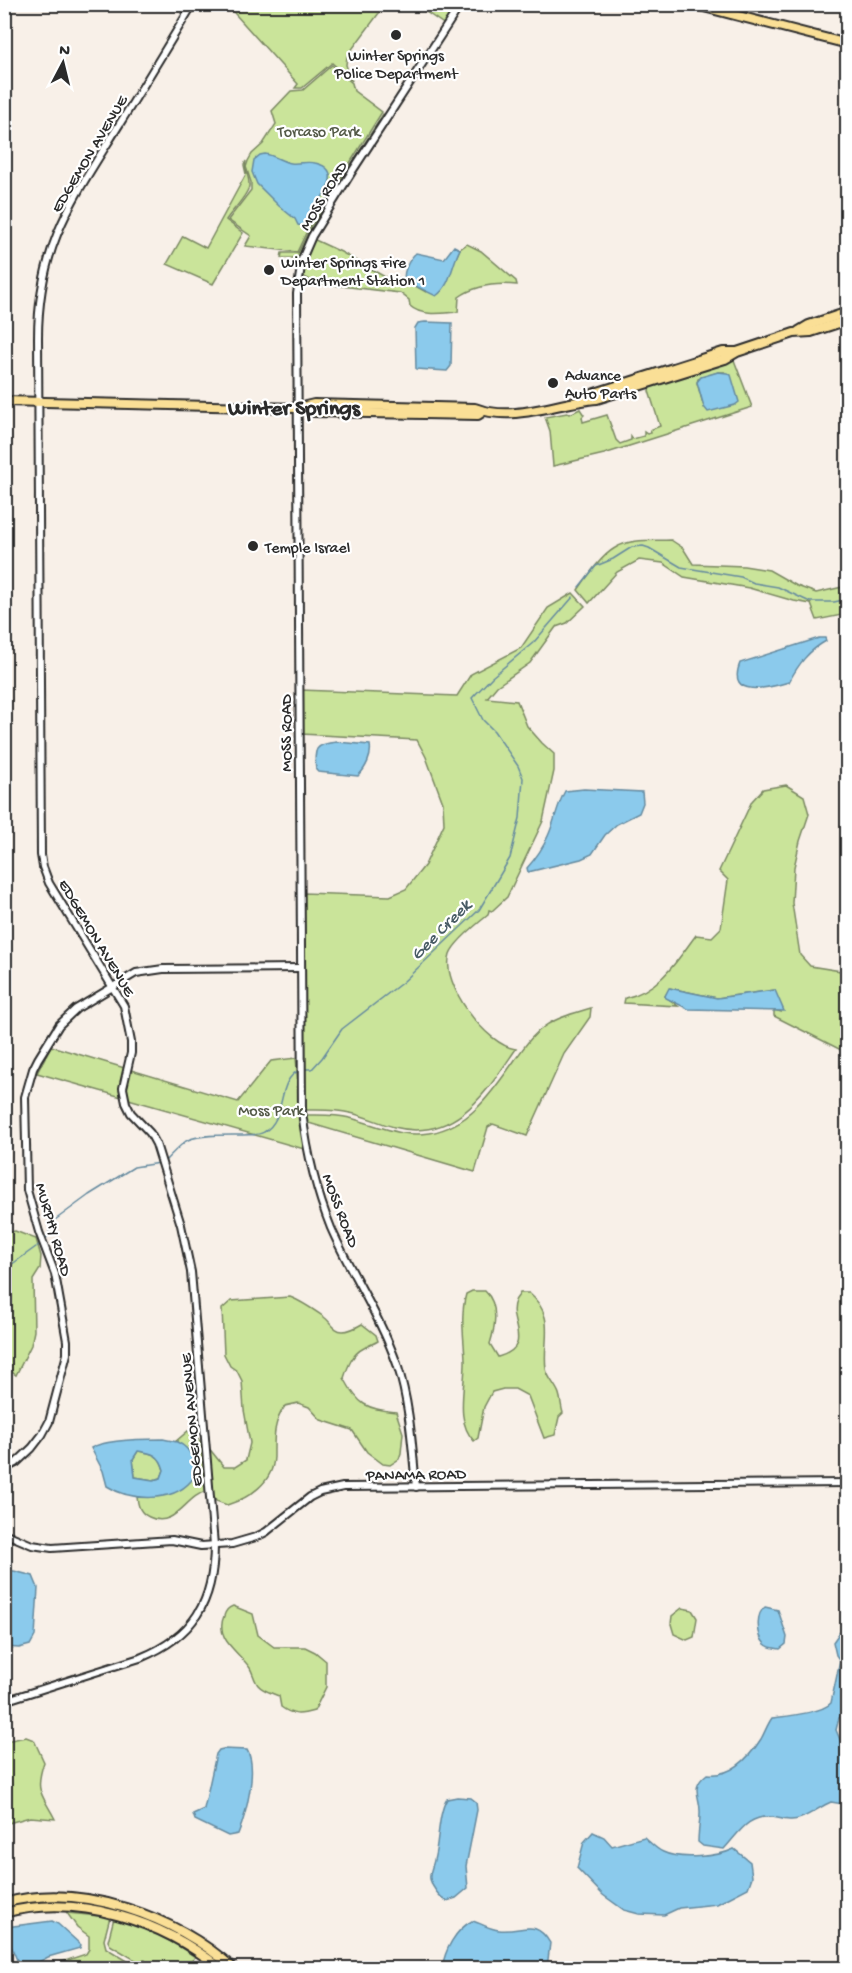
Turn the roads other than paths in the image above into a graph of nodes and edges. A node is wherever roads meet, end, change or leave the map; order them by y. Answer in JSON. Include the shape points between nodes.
{"nodes":[{"id":1,"x":193,"y":4,"type":"edge"},
{"id":2,"x":461,"y":4,"type":"edge"},
{"id":3,"x":692,"y":4,"type":"edge"},
{"id":4,"x":848,"y":44,"type":"edge"},
{"id":5,"x":848,"y":312,"type":"edge"},
{"id":6,"x":848,"y":320,"type":"edge"},
{"id":7,"x":797,"y":332,"type":"junction"},
{"id":8,"x":4,"y":401,"type":"edge"},
{"id":9,"x":38,"y":402,"type":"junction"},
{"id":10,"x":455,"y":407,"type":"junction"},
{"id":11,"x":297,"y":408,"type":"junction"},
{"id":12,"x":484,"y":411,"type":"junction"},
{"id":13,"x":447,"y":415,"type":"junction"},
{"id":14,"x":300,"y":968,"type":"junction"},
{"id":15,"x":112,"y":986,"type":"junction"},
{"id":16,"x":4,"y":1469,"type":"edge"},
{"id":17,"x":848,"y":1483,"type":"edge"},
{"id":18,"x":416,"y":1486,"type":"junction"},
{"id":19,"x":4,"y":1533,"type":"edge"},
{"id":20,"x":214,"y":1545,"type":"junction"},
{"id":21,"x":4,"y":1701,"type":"edge"},
{"id":22,"x":4,"y":1903,"type":"edge"},
{"id":23,"x":4,"y":1913,"type":"edge"},
{"id":24,"x":220,"y":1968,"type":"edge"},
{"id":25,"x":233,"y":1968,"type":"edge"}],
"edges":[{"from":1,"to":9,"type":"street","name":"EDGEMON AVENUE","via":[[74,197],[55,238],[44,272],[39,312]]},
{"from":2,"to":11,"type":"street","name":"MOSS ROAD","via":[[312,236],[302,260],[297,294]]},
{"from":3,"to":4,"type":"main road"},
{"from":5,"to":7,"type":"main road"},
{"from":6,"to":7,"type":"main road","via":[[811,332]]},
{"from":7,"to":12,"type":"main road","via":[[597,399],[534,411]]},
{"from":8,"to":9,"type":"main road"},
{"from":9,"to":11,"type":"main road"},
{"from":9,"to":15,"type":"street","name":"EDGEMON AVENUE","via":[[41,855],[49,883]]},
{"from":10,"to":11,"type":"main road","via":[[314,404]]},
{"from":10,"to":12,"type":"main road"},
{"from":10,"to":13,"type":"main road"},
{"from":11,"to":13,"type":"main road","via":[[314,412]]},
{"from":11,"to":14,"type":"street","name":"MOSS ROAD"},
{"from":12,"to":13,"type":"main road","via":[[478,415]]},
{"from":14,"to":15,"type":"street","name":"MURPHY ROAD","via":[[155,969],[136,973]]},
{"from":14,"to":18,"type":"street","name":"MOSS ROAD","via":[[304,1129],[313,1173],[336,1238],[389,1343],[403,1385]]},
{"from":15,"to":16,"type":"street","name":"MURPHY ROAD","via":[[76,1009],[59,1026],[33,1069],[25,1097],[27,1190],[55,1275],[67,1354],[42,1435]]},
{"from":15,"to":20,"type":"street","name":"EDGEMON AVENUE","via":[[124,1006],[131,1031],[131,1053],[123,1088],[126,1103],[150,1133],[159,1152],[191,1272]]},
{"from":17,"to":18,"type":"street","name":"PANAMA ROAD"},
{"from":18,"to":20,"type":"street","name":"PANAMA ROAD","via":[[343,1487],[320,1492],[266,1532],[232,1544]]},
{"from":19,"to":20,"type":"street","name":"PANAMA ROAD","via":[[32,1545],[52,1548],[172,1540]]},
{"from":20,"to":21,"type":"street","name":"EDGEMON AVENUE","via":[[213,1578],[208,1594],[194,1623],[174,1641],[140,1658]]},
{"from":22,"to":25,"type":"main road","via":[[76,1898],[113,1904],[167,1923],[199,1940]]},
{"from":23,"to":24,"type":"main road","via":[[45,1907],[113,1914],[175,1937]]}]}
